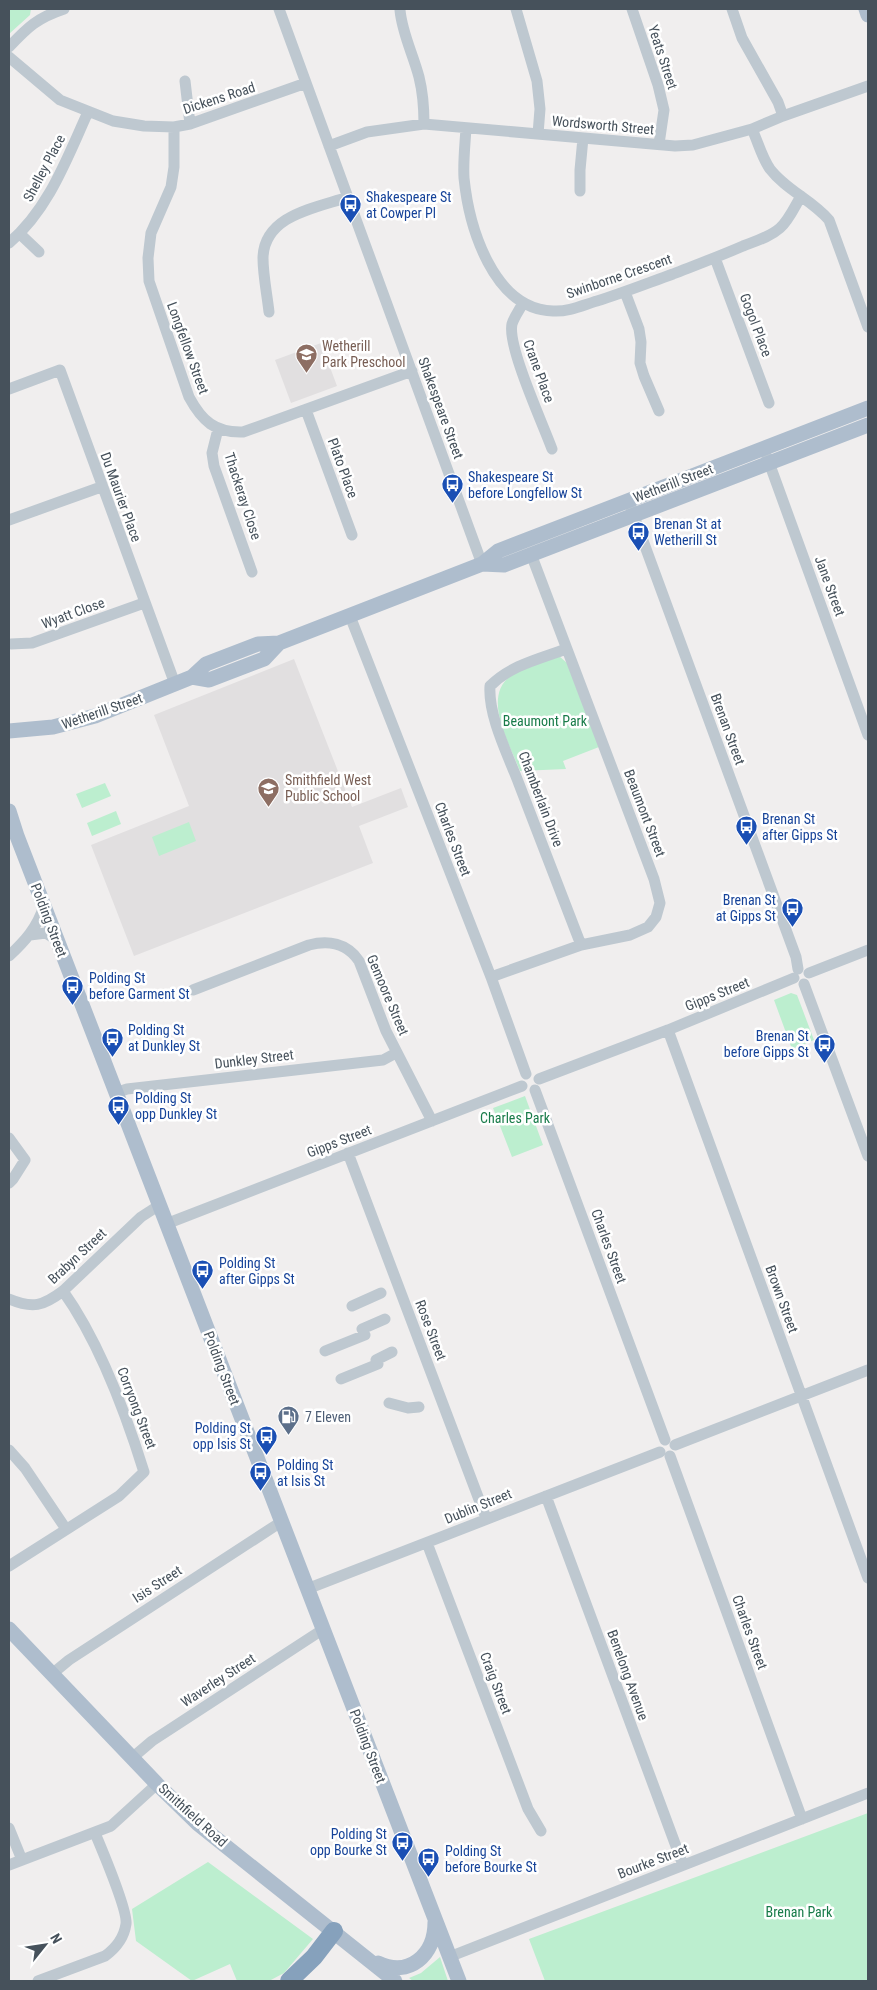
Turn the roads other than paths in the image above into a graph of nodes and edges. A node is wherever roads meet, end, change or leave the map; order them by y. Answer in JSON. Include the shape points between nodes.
{"nodes":[{"id":1,"x":64,"y":9,"type":"edge"},
{"id":2,"x":279,"y":9,"type":"edge"},
{"id":3,"x":516,"y":9,"type":"edge"},
{"id":4,"x":632,"y":9,"type":"edge"},
{"id":5,"x":732,"y":9,"type":"edge"},
{"id":6,"x":866,"y":9,"type":"edge"},
{"id":7,"x":400,"y":10,"type":"edge"},
{"id":8,"x":42,"y":13,"type":"edge"},
{"id":9,"x":868,"y":15,"type":"edge"},
{"id":10,"x":9,"y":47,"type":"edge"},
{"id":11,"x":9,"y":57,"type":"edge"},
{"id":12,"x":185,"y":82,"type":"dead end"},
{"id":13,"x":306,"y":83,"type":"junction"},
{"id":14,"x":868,"y":86,"type":"edge"},
{"id":15,"x":88,"y":112,"type":"junction"},
{"id":16,"x":783,"y":116,"type":"junction"},
{"id":17,"x":190,"y":124,"type":"junction"},
{"id":18,"x":424,"y":124,"type":"junction"},
{"id":19,"x":174,"y":128,"type":"junction"},
{"id":20,"x":466,"y":128,"type":"junction"},
{"id":21,"x":752,"y":130,"type":"junction"},
{"id":22,"x":538,"y":134,"type":"junction"},
{"id":23,"x":583,"y":138,"type":"junction"},
{"id":24,"x":659,"y":144,"type":"junction"},
{"id":25,"x":329,"y":146,"type":"junction"},
{"id":26,"x":580,"y":191,"type":"dead end"},
{"id":27,"x":802,"y":196,"type":"junction"},
{"id":28,"x":348,"y":197,"type":"junction"},
{"id":29,"x":20,"y":234,"type":"junction"},
{"id":30,"x":9,"y":243,"type":"edge"},
{"id":31,"x":39,"y":252,"type":"dead end"},
{"id":32,"x":715,"y":258,"type":"junction"},
{"id":33,"x":625,"y":292,"type":"junction"},
{"id":34,"x":523,"y":303,"type":"junction"},
{"id":35,"x":269,"y":312,"type":"dead end"},
{"id":36,"x":868,"y":327,"type":"edge"},
{"id":37,"x":412,"y":371,"type":"junction"},
{"id":38,"x":9,"y":389,"type":"edge"},
{"id":39,"x":769,"y":403,"type":"dead end"},
{"id":40,"x":868,"y":408,"type":"edge"},
{"id":41,"x":306,"y":410,"type":"junction"},
{"id":42,"x":658,"y":411,"type":"dead end"},
{"id":43,"x":868,"y":425,"type":"edge"},
{"id":44,"x":218,"y":429,"type":"junction"},
{"id":45,"x":763,"y":448,"type":"junction"},
{"id":46,"x":552,"y":449,"type":"dead end"},
{"id":47,"x":769,"y":463,"type":"junction"},
{"id":48,"x":102,"y":487,"type":"junction"},
{"id":49,"x":628,"y":500,"type":"junction"},
{"id":50,"x":634,"y":515,"type":"junction"},
{"id":51,"x":9,"y":520,"type":"edge"},
{"id":52,"x":352,"y":535,"type":"dead end"},
{"id":53,"x":531,"y":554,"type":"junction"},
{"id":54,"x":482,"y":564,"type":"junction"},
{"id":55,"x":252,"y":572,"type":"dead end"},
{"id":56,"x":144,"y":603,"type":"junction"},
{"id":57,"x":350,"y":616,"type":"junction"},
{"id":58,"x":11,"y":644,"type":"dead end"},
{"id":59,"x":566,"y":649,"type":"junction"},
{"id":60,"x":174,"y":684,"type":"junction"},
{"id":61,"x":9,"y":731,"type":"edge"},
{"id":62,"x":868,"y":735,"type":"edge"},
{"id":63,"x":9,"y":811,"type":"edge"},
{"id":64,"x":44,"y":906,"type":"junction"},
{"id":65,"x":30,"y":935,"type":"junction"},
{"id":66,"x":56,"y":940,"type":"junction"},
{"id":67,"x":580,"y":945,"type":"junction"},
{"id":68,"x":868,"y":950,"type":"edge"},
{"id":69,"x":9,"y":956,"type":"edge"},
{"id":70,"x":809,"y":973,"type":"junction"},
{"id":71,"x":796,"y":974,"type":"junction"},
{"id":72,"x":491,"y":977,"type":"junction"},
{"id":73,"x":804,"y":984,"type":"junction"},
{"id":74,"x":193,"y":990,"type":"dead end"},
{"id":75,"x":668,"y":1030,"type":"junction"},
{"id":76,"x":396,"y":1053,"type":"junction"},
{"id":77,"x":526,"y":1074,"type":"junction"},
{"id":78,"x":537,"y":1084,"type":"junction"},
{"id":79,"x":522,"y":1086,"type":"junction"},
{"id":80,"x":115,"y":1093,"type":"junction"},
{"id":81,"x":432,"y":1121,"type":"junction"},
{"id":82,"x":9,"y":1138,"type":"edge"},
{"id":83,"x":348,"y":1153,"type":"junction"},
{"id":84,"x":868,"y":1156,"type":"edge"},
{"id":85,"x":9,"y":1183,"type":"edge"},
{"id":86,"x":158,"y":1206,"type":"junction"},
{"id":87,"x":166,"y":1224,"type":"junction"},
{"id":88,"x":63,"y":1291,"type":"junction"},
{"id":89,"x":381,"y":1293,"type":"dead end"},
{"id":90,"x":9,"y":1299,"type":"edge"},
{"id":91,"x":352,"y":1306,"type":"dead end"},
{"id":92,"x":385,"y":1319,"type":"dead end"},
{"id":93,"x":325,"y":1350,"type":"dead end"},
{"id":94,"x":392,"y":1352,"type":"dead end"},
{"id":95,"x":868,"y":1370,"type":"edge"},
{"id":96,"x":341,"y":1379,"type":"dead end"},
{"id":97,"x":801,"y":1395,"type":"junction"},
{"id":98,"x":389,"y":1403,"type":"dead end"},
{"id":99,"x":418,"y":1407,"type":"dead end"},
{"id":100,"x":668,"y":1448,"type":"junction"},
{"id":101,"x":9,"y":1450,"type":"edge"},
{"id":102,"x":546,"y":1496,"type":"junction"},
{"id":103,"x":486,"y":1518,"type":"junction"},
{"id":104,"x":281,"y":1522,"type":"junction"},
{"id":105,"x":66,"y":1529,"type":"junction"},
{"id":106,"x":427,"y":1543,"type":"junction"},
{"id":107,"x":9,"y":1566,"type":"edge"},
{"id":108,"x":868,"y":1578,"type":"edge"},
{"id":109,"x":307,"y":1590,"type":"junction"},
{"id":110,"x":9,"y":1629,"type":"edge"},
{"id":111,"x":322,"y":1630,"type":"junction"},
{"id":112,"x":52,"y":1674,"type":"junction"},
{"id":113,"x":132,"y":1758,"type":"junction"},
{"id":114,"x":157,"y":1784,"type":"junction"},
{"id":115,"x":868,"y":1793,"type":"edge"},
{"id":116,"x":802,"y":1819,"type":"junction"},
{"id":117,"x":9,"y":1828,"type":"edge"},
{"id":118,"x":541,"y":1831,"type":"dead end"},
{"id":119,"x":95,"y":1833,"type":"junction"},
{"id":120,"x":22,"y":1860,"type":"junction"},
{"id":121,"x":9,"y":1865,"type":"edge"},
{"id":122,"x":683,"y":1865,"type":"junction"},
{"id":123,"x":435,"y":1918,"type":"junction"},
{"id":124,"x":334,"y":1931,"type":"junction"},
{"id":125,"x":449,"y":1957,"type":"junction"},
{"id":126,"x":367,"y":1958,"type":"junction"},
{"id":127,"x":38,"y":1981,"type":"edge"},
{"id":128,"x":289,"y":1981,"type":"edge"},
{"id":129,"x":396,"y":1981,"type":"edge"},
{"id":130,"x":459,"y":1981,"type":"edge"}],
"edges":[{"from":1,"to":8,"type":"street"},
{"from":2,"to":13,"type":"street","name":"Shakespeare Street"},
{"from":3,"to":22,"type":"street","via":[[537,81]]},
{"from":4,"to":24,"type":"street","name":"Yeats Street","via":[[664,110]]},
{"from":5,"to":16,"type":"street","via":[[742,38]]},
{"from":6,"to":9,"type":"main road"},
{"from":7,"to":18,"type":"street","via":[[423,94]]},
{"from":8,"to":10,"type":"street"},
{"from":11,"to":15,"type":"street","name":"Dickens Road","via":[[60,100]]},
{"from":12,"to":17,"type":"street"},
{"from":13,"to":17,"type":"street","name":"Dickens Road"},
{"from":13,"to":25,"type":"street","name":"Shakespeare Street"},
{"from":14,"to":16,"type":"street","name":"Wordsworth Street"},
{"from":15,"to":19,"type":"street","name":"Dickens Road","via":[[112,121]]},
{"from":15,"to":29,"type":"street","name":"Shelley Place","via":[[47,198]]},
{"from":16,"to":21,"type":"street","name":"Wordsworth Street"},
{"from":17,"to":19,"type":"street","name":"Dickens Road"},
{"from":18,"to":20,"type":"street","name":"Wordsworth Street"},
{"from":18,"to":25,"type":"street","name":"Wordsworth Street","via":[[367,132]]},
{"from":19,"to":44,"type":"street","name":"Longfellow Street","via":[[171,187],[151,233],[149,282],[189,397],[197,411]]},
{"from":20,"to":22,"type":"street","name":"Wordsworth Street"},
{"from":20,"to":34,"type":"street","name":"Swinborne Crescent","via":[[464,175],[476,232],[498,281]]},
{"from":21,"to":24,"type":"street","name":"Wordsworth Street","via":[[693,145]]},
{"from":21,"to":27,"type":"street","via":[[769,167]]},
{"from":22,"to":23,"type":"street","name":"Wordsworth Street"},
{"from":23,"to":24,"type":"street","name":"Wordsworth Street"},
{"from":23,"to":26,"type":"street"},
{"from":25,"to":28,"type":"street","name":"Shakespeare Street"},
{"from":27,"to":32,"type":"street","name":"Swinborne Crescent","via":[[782,226],[770,235]]},
{"from":27,"to":36,"type":"street","via":[[829,220]]},
{"from":28,"to":35,"type":"street","via":[[288,218],[274,228],[266,240],[263,257]]},
{"from":28,"to":37,"type":"street","name":"Shakespeare Street"},
{"from":29,"to":30,"type":"street","name":"Shelley Place"},
{"from":29,"to":31,"type":"street"},
{"from":32,"to":33,"type":"street","name":"Swinborne Crescent"},
{"from":32,"to":39,"type":"street","name":"Gogol Place"},
{"from":33,"to":34,"type":"street","name":"Swinborne Crescent","via":[[569,310],[538,309]]},
{"from":33,"to":42,"type":"street","via":[[639,329],[640,363]]},
{"from":34,"to":46,"type":"street","name":"Crane Place","via":[[512,324],[511,338]]},
{"from":37,"to":41,"type":"street"},
{"from":37,"to":54,"type":"street","name":"Shakespeare Street"},
{"from":38,"to":48,"type":"street","name":"Du Maurier Place","via":[[60,370]]},
{"from":40,"to":45,"type":"main road","name":"Wetherill Street"},
{"from":41,"to":44,"type":"street","via":[[243,432]]},
{"from":41,"to":52,"type":"street","name":"Plato Place"},
{"from":43,"to":47,"type":"main road","name":"Wetherill Street"},
{"from":44,"to":55,"type":"street","name":"Thackeray Close","via":[[212,453],[214,466]]},
{"from":45,"to":47,"type":"street","name":"Jane Street"},
{"from":45,"to":49,"type":"main road","name":"Wetherill Street"},
{"from":47,"to":50,"type":"main road","name":"Wetherill Street"},
{"from":47,"to":62,"type":"street","name":"Jane Street"},
{"from":48,"to":51,"type":"street"},
{"from":48,"to":56,"type":"street","name":"Du Maurier Place"},
{"from":49,"to":50,"type":"street","name":"Brenan Street"},
{"from":49,"to":54,"type":"main road","name":"Wetherill Street","via":[[498,551]]},
{"from":50,"to":53,"type":"main road","name":"Wetherill Street"},
{"from":50,"to":71,"type":"street","name":"Brenan Street","via":[[796,957]]},
{"from":53,"to":54,"type":"main road","name":"Wetherill Street","via":[[504,565]]},
{"from":53,"to":59,"type":"street","name":"Beaumont Street"},
{"from":54,"to":57,"type":"main road","name":"Wetherill Street"},
{"from":56,"to":58,"type":"street","name":"Wyatt Close","via":[[32,643]]},
{"from":56,"to":60,"type":"street","name":"Du Maurier Place"},
{"from":57,"to":60,"type":"main road","name":"Wetherill Street","via":[[280,643],[264,659],[209,680],[192,677]]},
{"from":57,"to":72,"type":"street","name":"Charles Street"},
{"from":59,"to":67,"type":"street","name":"Chamberlain Drive","via":[[502,675],[490,686],[490,696],[508,755]]},
{"from":59,"to":67,"type":"street","name":"Beaumont Street","via":[[654,879],[660,903],[652,922],[640,932]]},
{"from":60,"to":61,"type":"main road","name":"Wetherill Street","via":[[76,722]]},
{"from":63,"to":64,"type":"main road","name":"Polding Street"},
{"from":64,"to":65,"type":"street"},
{"from":64,"to":66,"type":"main road","name":"Polding Street"},
{"from":65,"to":66,"type":"street","via":[[46,933]]},
{"from":65,"to":69,"type":"street"},
{"from":66,"to":80,"type":"main road","name":"Polding Street"},
{"from":67,"to":72,"type":"street","name":"Beaumont Street"},
{"from":68,"to":70,"type":"street"},
{"from":70,"to":71,"type":"street","via":[[804,968]]},
{"from":70,"to":73,"type":"street","via":[[809,980]]},
{"from":71,"to":73,"type":"street","via":[[798,984]]},
{"from":71,"to":75,"type":"street","name":"Gipps Street"},
{"from":72,"to":77,"type":"street","name":"Charles Street"},
{"from":73,"to":84,"type":"street"},
{"from":74,"to":76,"type":"street","name":"Gemoore Street","via":[[308,945],[335,943],[353,952],[359,961]]},
{"from":75,"to":78,"type":"street","name":"Gipps Street"},
{"from":75,"to":97,"type":"street","name":"Brown Street"},
{"from":76,"to":80,"type":"street","name":"Dunkley Street","via":[[382,1060]]},
{"from":76,"to":81,"type":"street","name":"Gemoore Street"},
{"from":77,"to":78,"type":"street","via":[[534,1073]]},
{"from":77,"to":79,"type":"street","via":[[522,1078]]},
{"from":78,"to":79,"type":"street","via":[[529,1091]]},
{"from":78,"to":100,"type":"street","name":"Charles Street"},
{"from":79,"to":81,"type":"street","name":"Gipps Street"},
{"from":80,"to":86,"type":"main road","name":"Polding Street"},
{"from":81,"to":83,"type":"street","name":"Gipps Street"},
{"from":82,"to":85,"type":"street","via":[[25,1160]]},
{"from":83,"to":87,"type":"street","name":"Gipps Street"},
{"from":83,"to":103,"type":"street","name":"Rose Street"},
{"from":86,"to":87,"type":"main road","name":"Polding Street"},
{"from":86,"to":88,"type":"street","name":"Brabyn Street","via":[[141,1217]]},
{"from":87,"to":104,"type":"main road","name":"Polding Street"},
{"from":88,"to":90,"type":"street","name":"Brabyn Street","via":[[39,1305],[22,1305]]},
{"from":88,"to":105,"type":"street","name":"Corryong Street","via":[[104,1364],[144,1472],[119,1496]]},
{"from":89,"to":91,"type":"street"},
{"from":92,"to":93,"type":"street"},
{"from":94,"to":96,"type":"street"},
{"from":95,"to":97,"type":"street","name":"Dublin Street"},
{"from":97,"to":100,"type":"street","name":"Dublin Street"},
{"from":97,"to":108,"type":"street","name":"Brown Street"},
{"from":98,"to":99,"type":"street"},
{"from":100,"to":102,"type":"street","name":"Dublin Street"},
{"from":100,"to":116,"type":"street","name":"Charles Street"},
{"from":101,"to":105,"type":"street"},
{"from":102,"to":103,"type":"street","name":"Dublin Street"},
{"from":102,"to":122,"type":"street","name":"Benelong Avenue"},
{"from":103,"to":106,"type":"street","name":"Dublin Street"},
{"from":104,"to":109,"type":"main road","name":"Polding Street"},
{"from":104,"to":112,"type":"street","name":"Isis Street"},
{"from":105,"to":107,"type":"street","name":"Corryong Street"},
{"from":106,"to":109,"type":"street","name":"Dublin Street"},
{"from":106,"to":118,"type":"street","name":"Craig Street","via":[[528,1809]]},
{"from":109,"to":111,"type":"main road","name":"Polding Street"},
{"from":110,"to":112,"type":"main road","name":"Smithfield Road"},
{"from":111,"to":113,"type":"street","name":"Waverley Street","via":[[152,1741]]},
{"from":111,"to":123,"type":"main road","name":"Polding Street"},
{"from":112,"to":113,"type":"main road","name":"Smithfield Road"},
{"from":113,"to":114,"type":"main road","name":"Smithfield Road"},
{"from":114,"to":119,"type":"street","via":[[111,1826]]},
{"from":114,"to":124,"type":"main road","name":"Smithfield Road","via":[[198,1824]]},
{"from":115,"to":116,"type":"street","name":"Bourke Street"},
{"from":116,"to":122,"type":"street","name":"Bourke Street"},
{"from":117,"to":120,"type":"street"},
{"from":119,"to":120,"type":"street"},
{"from":119,"to":127,"type":"street","via":[[123,1908],[124,1933],[105,1956]]},
{"from":120,"to":121,"type":"street"},
{"from":122,"to":125,"type":"street","name":"Bourke Street"},
{"from":123,"to":125,"type":"main road","name":"Polding Street"},
{"from":123,"to":126,"type":"main road","via":[[432,1944],[413,1964],[393,1969]]},
{"from":124,"to":126,"type":"main road","name":"Smithfield Road"},
{"from":124,"to":128,"type":"highway","via":[[314,1957]]},
{"from":125,"to":130,"type":"main road","name":"Polding Street"},
{"from":126,"to":129,"type":"main road","name":"Smithfield Road"}]}
